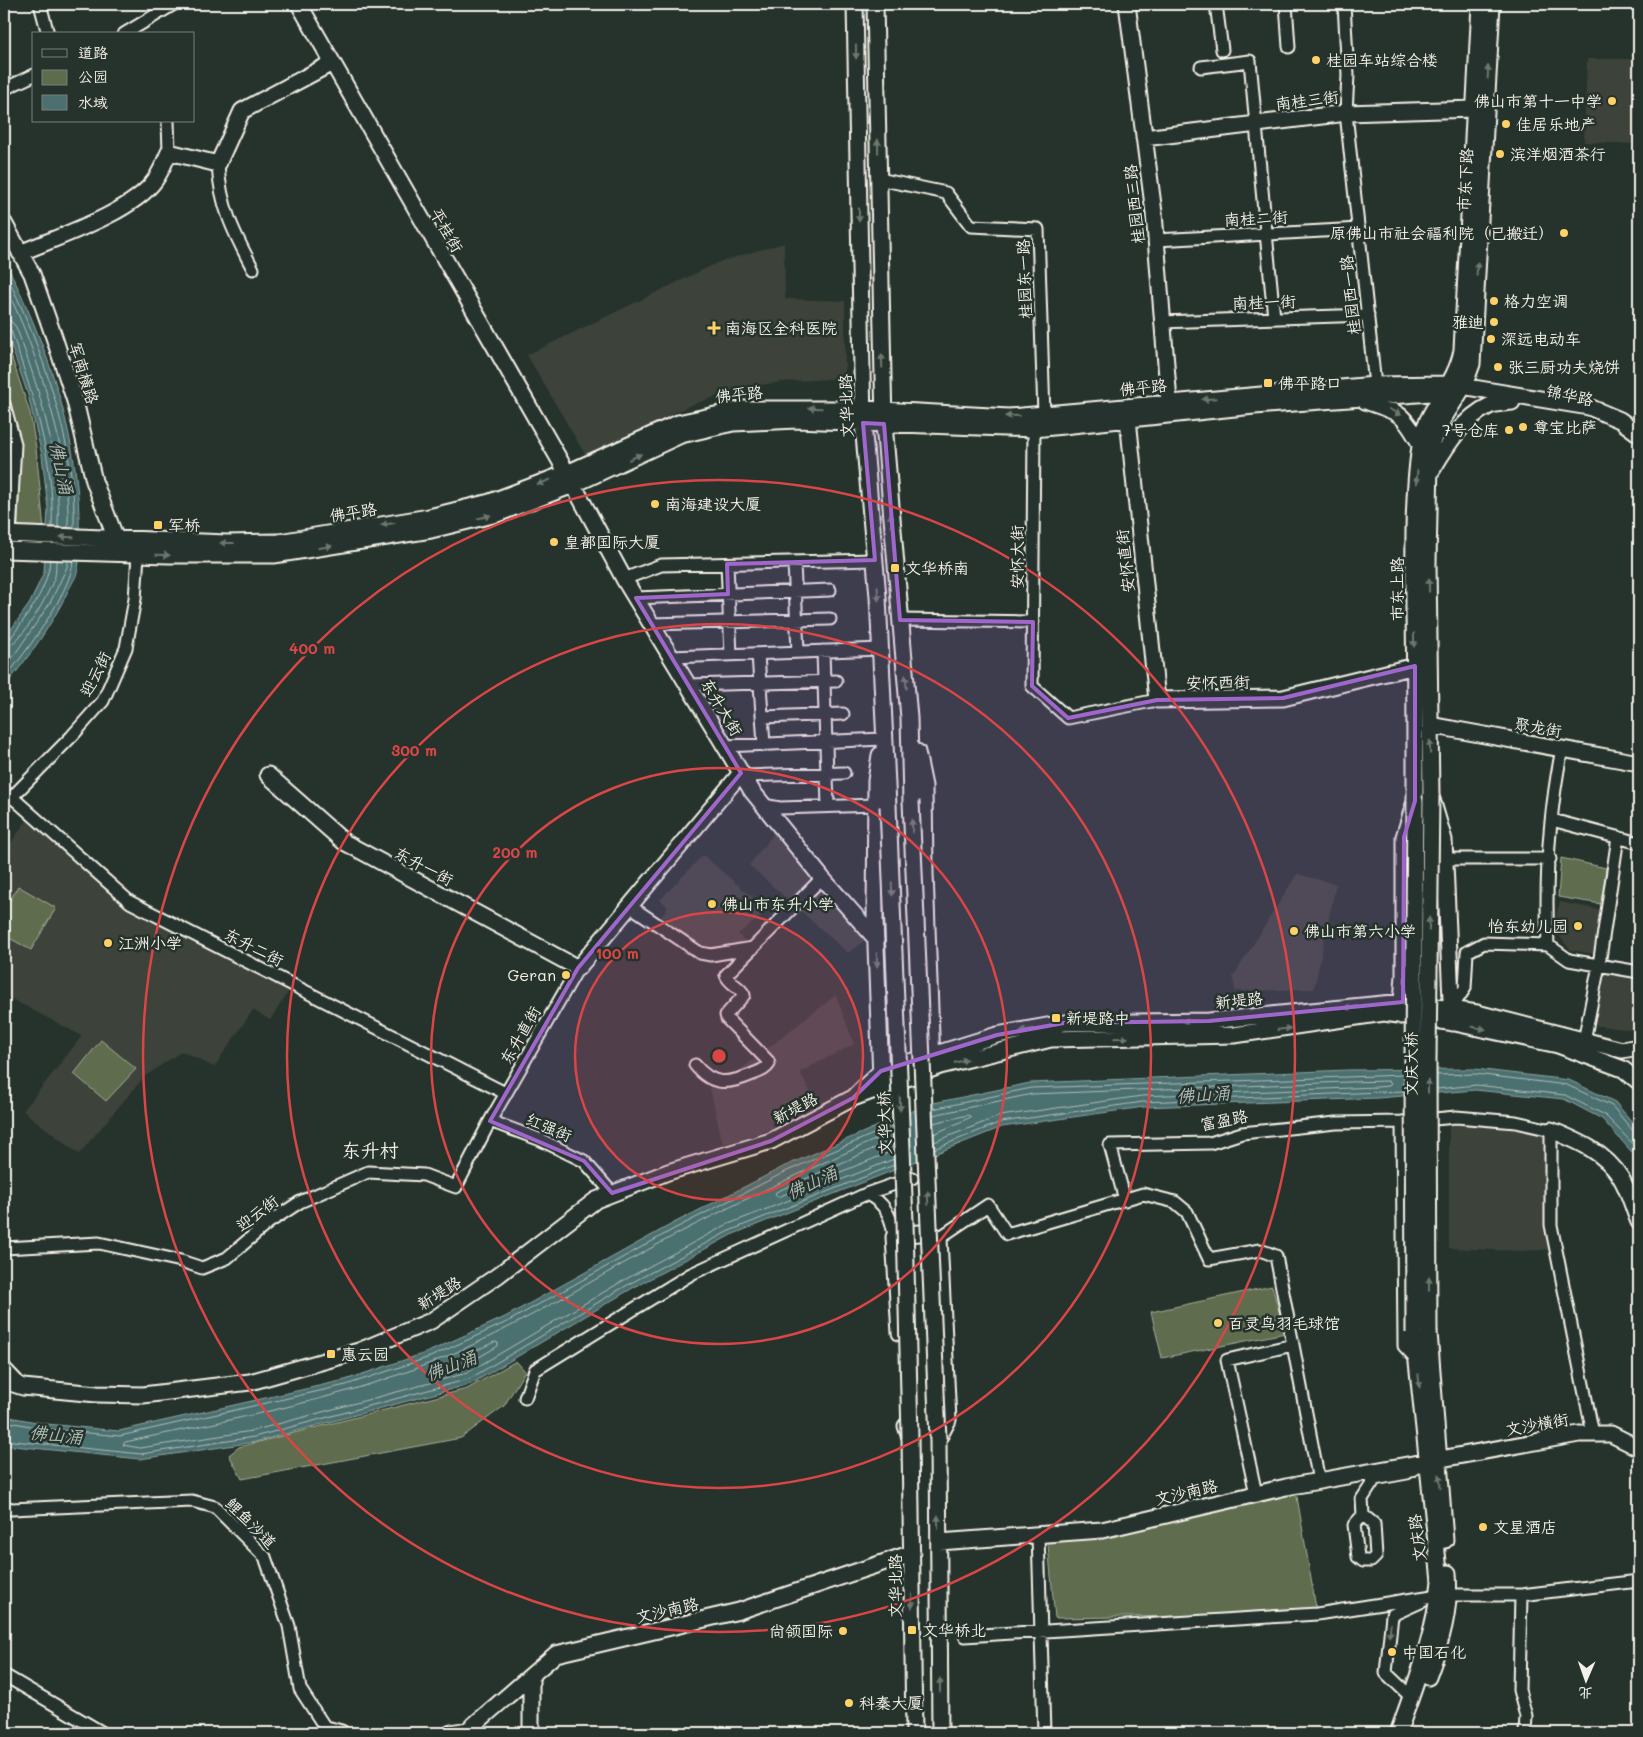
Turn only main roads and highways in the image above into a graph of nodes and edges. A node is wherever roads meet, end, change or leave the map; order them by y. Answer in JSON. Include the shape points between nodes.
{"nodes":[{"id":1,"x":298,"y":4,"type":"edge"},
{"id":2,"x":855,"y":4,"type":"edge"},
{"id":3,"x":875,"y":4,"type":"edge"},
{"id":4,"x":1127,"y":4,"type":"edge"},
{"id":5,"x":1480,"y":4,"type":"edge"},
{"id":6,"x":1492,"y":4,"type":"edge"},
{"id":7,"x":332,"y":64,"type":"junction"},
{"id":8,"x":1474,"y":109,"type":"junction"},
{"id":9,"x":1144,"y":138,"type":"junction"},
{"id":10,"x":4,"y":222,"type":"edge"},
{"id":11,"x":20,"y":253,"type":"junction"},
{"id":12,"x":1454,"y":389,"type":"junction"},
{"id":13,"x":1356,"y":399,"type":"junction"},
{"id":14,"x":1169,"y":402,"type":"junction"},
{"id":15,"x":1512,"y":402,"type":"junction"},
{"id":16,"x":863,"y":416,"type":"junction"},
{"id":17,"x":884,"y":417,"type":"junction"},
{"id":18,"x":1128,"y":419,"type":"junction"},
{"id":19,"x":1639,"y":434,"type":"edge"},
{"id":20,"x":1639,"y":441,"type":"edge"},
{"id":21,"x":1420,"y":444,"type":"junction"},
{"id":22,"x":1431,"y":472,"type":"junction"},
{"id":23,"x":570,"y":479,"type":"junction"},
{"id":24,"x":7,"y":534,"type":"edge"},
{"id":25,"x":116,"y":539,"type":"junction"},
{"id":26,"x":37,"y":543,"type":"junction"},
{"id":27,"x":97,"y":546,"type":"junction"},
{"id":28,"x":4,"y":550,"type":"edge"},
{"id":29,"x":1414,"y":666,"type":"junction"},
{"id":30,"x":1157,"y":700,"type":"joint"},
{"id":31,"x":909,"y":718,"type":"junction"},
{"id":32,"x":885,"y":720,"type":"junction"},
{"id":33,"x":1430,"y":725,"type":"junction"},
{"id":34,"x":1639,"y":763,"type":"edge"},
{"id":35,"x":268,"y":775,"type":"dead end"},
{"id":36,"x":742,"y":775,"type":"junction"},
{"id":37,"x":1431,"y":796,"type":"junction"},
{"id":38,"x":1415,"y":801,"type":"junction"},
{"id":39,"x":882,"y":805,"type":"junction"},
{"id":40,"x":876,"y":939,"type":"junction"},
{"id":41,"x":1402,"y":1009,"type":"junction"},
{"id":42,"x":1452,"y":1016,"type":"junction"},
{"id":43,"x":1639,"y":1047,"type":"edge"},
{"id":44,"x":1622,"y":1050,"type":"junction"},
{"id":45,"x":932,"y":1062,"type":"junction"},
{"id":46,"x":1639,"y":1066,"type":"edge"},
{"id":47,"x":1623,"y":1069,"type":"junction"},
{"id":48,"x":881,"y":1071,"type":"junction"},
{"id":49,"x":1639,"y":1082,"type":"edge"},
{"id":50,"x":882,"y":1088,"type":"junction"},
{"id":51,"x":853,"y":1098,"type":"junction"},
{"id":52,"x":1551,"y":1130,"type":"road end"},
{"id":53,"x":1639,"y":1222,"type":"edge"},
{"id":54,"x":1422,"y":1332,"type":"junction"},
{"id":55,"x":4,"y":1381,"type":"edge"},
{"id":56,"x":910,"y":1438,"type":"junction"},
{"id":57,"x":938,"y":1439,"type":"junction"},
{"id":58,"x":1639,"y":1448,"type":"edge"},
{"id":59,"x":1432,"y":1460,"type":"junction"},
{"id":60,"x":939,"y":1542,"type":"junction"},
{"id":61,"x":912,"y":1552,"type":"junction"},
{"id":62,"x":1444,"y":1595,"type":"junction"},
{"id":63,"x":530,"y":1677,"type":"junction"},
{"id":64,"x":326,"y":1729,"type":"road end"},
{"id":65,"x":341,"y":1733,"type":"edge"},
{"id":66,"x":451,"y":1733,"type":"edge"},
{"id":67,"x":531,"y":1733,"type":"edge"},
{"id":68,"x":914,"y":1733,"type":"edge"},
{"id":69,"x":940,"y":1733,"type":"edge"},
{"id":70,"x":1398,"y":1733,"type":"edge"},
{"id":71,"x":1408,"y":1733,"type":"edge"}],
"edges":[{"from":1,"to":7,"type":"main road","name":"平桂街"},
{"from":2,"to":16,"type":"main road","name":"文华北路","one_way":true},
{"from":17,"to":3,"type":"main road","one_way":true},
{"from":4,"to":9,"type":"main road","name":"桂园西三路"},
{"from":5,"to":8,"type":"main road","name":"市东下路"},
{"from":12,"to":6,"type":"main road","name":"市东下路","one_way":true,"via":[[1472,364]]},
{"from":7,"to":11,"type":"main road","via":[[242,111],[218,164],[169,152],[155,181],[130,202],[101,220]]},
{"from":7,"to":23,"type":"main road","name":"平桂街"},
{"from":8,"to":9,"type":"main road","name":"南桂三街","via":[[1346,113]]},
{"from":8,"to":12,"type":"main road","name":"市东下路","via":[[1462,350]]},
{"from":9,"to":14,"type":"main road","name":"桂园西三路"},
{"from":10,"to":11,"type":"main road","name":"军南横路"},
{"from":11,"to":25,"type":"main road","name":"军南横路","via":[[32,274],[54,337],[75,401],[94,481]]},
{"from":12,"to":13,"type":"main road","name":"佛平路"},
{"from":12,"to":14,"type":"main road","name":"佛平路","one_way":true,"via":[[1375,385]]},
{"from":12,"to":15,"type":"main road","name":"锦华路"},
{"from":12,"to":19,"type":"main road","name":"锦华路","via":[[1589,408],[1620,420]]},
{"from":12,"to":21,"type":"main road","name":"市东上路","via":[[1426,424]]},
{"from":12,"to":22,"type":"main road","name":"市东上路","via":[[1432,442]]},
{"from":13,"to":18,"type":"main road","name":"佛平路"},
{"from":13,"to":21,"type":"main road","one_way":true,"via":[[1394,410],[1403,416]]},
{"from":14,"to":17,"type":"main road","name":"佛平路","one_way":true,"via":[[1009,417]]},
{"from":15,"to":20,"type":"main road","name":"锦华路","via":[[1589,415],[1622,428]]},
{"from":15,"to":22,"type":"main road","via":[[1489,406],[1467,423],[1448,443]]},
{"from":16,"to":17,"type":"main road","name":"佛平路"},
{"from":16,"to":23,"type":"main road","name":"佛平路","via":[[743,409],[707,415],[678,423]]},
{"from":16,"to":32,"type":"main road","name":"文华北路","one_way":true},
{"from":17,"to":18,"type":"main road","name":"佛平路","via":[[1034,429]]},
{"from":31,"to":17,"type":"main road","one_way":true},
{"from":18,"to":30,"type":"main road","name":"安怀直街"},
{"from":21,"to":29,"type":"main road","name":"市东上路","one_way":true,"via":[[1414,563]]},
{"from":33,"to":22,"type":"main road","name":"市东上路","one_way":true,"via":[[1428,563]]},
{"from":23,"to":25,"type":"main road","name":"佛平路","one_way":true,"via":[[429,518],[279,542]]},
{"from":27,"to":23,"type":"main road","name":"佛平路","one_way":true,"via":[[138,554],[274,555],[431,530],[496,514]]},
{"from":23,"to":36,"type":"main road","name":"东升大街","via":[[624,578]]},
{"from":24,"to":26,"type":"main road"},
{"from":25,"to":27,"type":"main road","name":"佛平路"},
{"from":26,"to":27,"type":"main road","name":"佛平路"},
{"from":26,"to":28,"type":"main road"},
{"from":29,"to":30,"type":"main road","name":"安怀西街","via":[[1282,698]]},
{"from":29,"to":38,"type":"main road","name":"市东上路"},
{"from":31,"to":45,"type":"main road","via":[[924,786],[924,873]]},
{"from":57,"to":31,"type":"main road","one_way":true,"bridge":true},
{"from":32,"to":39,"type":"main road","name":"文华北路"},
{"from":32,"to":39,"type":"main road","via":[[876,781]]},
{"from":33,"to":34,"type":"main road","name":"聚龙街"},
{"from":37,"to":33,"type":"main road","name":"市东上路","one_way":true},
{"from":35,"to":36,"type":"main road","name":"东升一街","via":[[344,842],[578,968]]},
{"from":36,"to":40,"type":"main road","name":"东升大街","via":[[822,878]]},
{"from":37,"to":42,"type":"main road","via":[[1444,840]]},
{"from":54,"to":37,"type":"main road","name":"文庆大桥","one_way":true,"bridge":true},
{"from":38,"to":41,"type":"main road","via":[[1404,837]]},
{"from":38,"to":54,"type":"main road","name":"文庆大桥","bridge":true,"via":[[1413,1050]]},
{"from":39,"to":40,"type":"main road"},
{"from":39,"to":56,"type":"main road","name":"文华大桥","one_way":true,"bridge":true,"via":[[905,1222]]},
{"from":40,"to":48,"type":"main road","one_way":true},
{"from":41,"to":42,"type":"main road","name":"新堤路"},
{"from":41,"to":45,"type":"main road","name":"新堤路","via":[[1234,1035],[1051,1039]]},
{"from":42,"to":44,"type":"main road","name":"新堤路","via":[[1477,1013]]},
{"from":42,"to":47,"type":"main road","name":"新堤路","one_way":true,"via":[[1558,1046]]},
{"from":43,"to":44,"type":"main road","name":"新堤路"},
{"from":44,"to":47,"type":"main road"},
{"from":45,"to":48,"type":"main road","name":"新堤路"},
{"from":45,"to":50,"type":"main road","name":"新堤路"},
{"from":46,"to":47,"type":"main road"},
{"from":47,"to":49,"type":"main road","name":"新堤路"},
{"from":48,"to":50,"type":"main road"},
{"from":48,"to":51,"type":"main road","name":"新堤路"},
{"from":50,"to":51,"type":"main road","name":"新堤路"},
{"from":51,"to":55,"type":"main road","name":"新堤路","via":[[771,1141],[668,1172],[596,1200],[497,1276],[431,1321],[359,1351],[250,1382],[143,1395],[24,1387]]},
{"from":52,"to":53,"type":"main road","name":"富盈路","via":[[1601,1155],[1621,1178]]},
{"from":54,"to":59,"type":"main road","name":"文庆路"},
{"from":54,"to":59,"type":"main road","name":"文庆路","one_way":true,"via":[[1417,1360]]},
{"from":56,"to":57,"type":"main road","via":[[903,1419],[894,1237],[933,1233],[939,1238],[948,1420]]},
{"from":56,"to":61,"type":"main road","name":"文华北路"},
{"from":60,"to":57,"type":"main road","one_way":true},
{"from":58,"to":59,"type":"main road","name":"文沙横街","via":[[1611,1434],[1579,1434]]},
{"from":59,"to":60,"type":"main road","name":"文沙南路","via":[[1256,1494],[1102,1530]]},
{"from":59,"to":62,"type":"main road","name":"文庆路"},
{"from":69,"to":60,"type":"main road","one_way":true},
{"from":61,"to":63,"type":"main road","name":"文沙南路","via":[[739,1611],[556,1654]]},
{"from":61,"to":68,"type":"main road","name":"文华北路","one_way":true},
{"from":62,"to":70,"type":"main road","name":"文庆路"},
{"from":62,"to":71,"type":"main road","name":"文庆路","via":[[1440,1646]]},
{"from":63,"to":66,"type":"main road","name":"文沙南路","via":[[468,1730]]},
{"from":63,"to":67,"type":"main road"},
{"from":64,"to":65,"type":"main road"}]}
